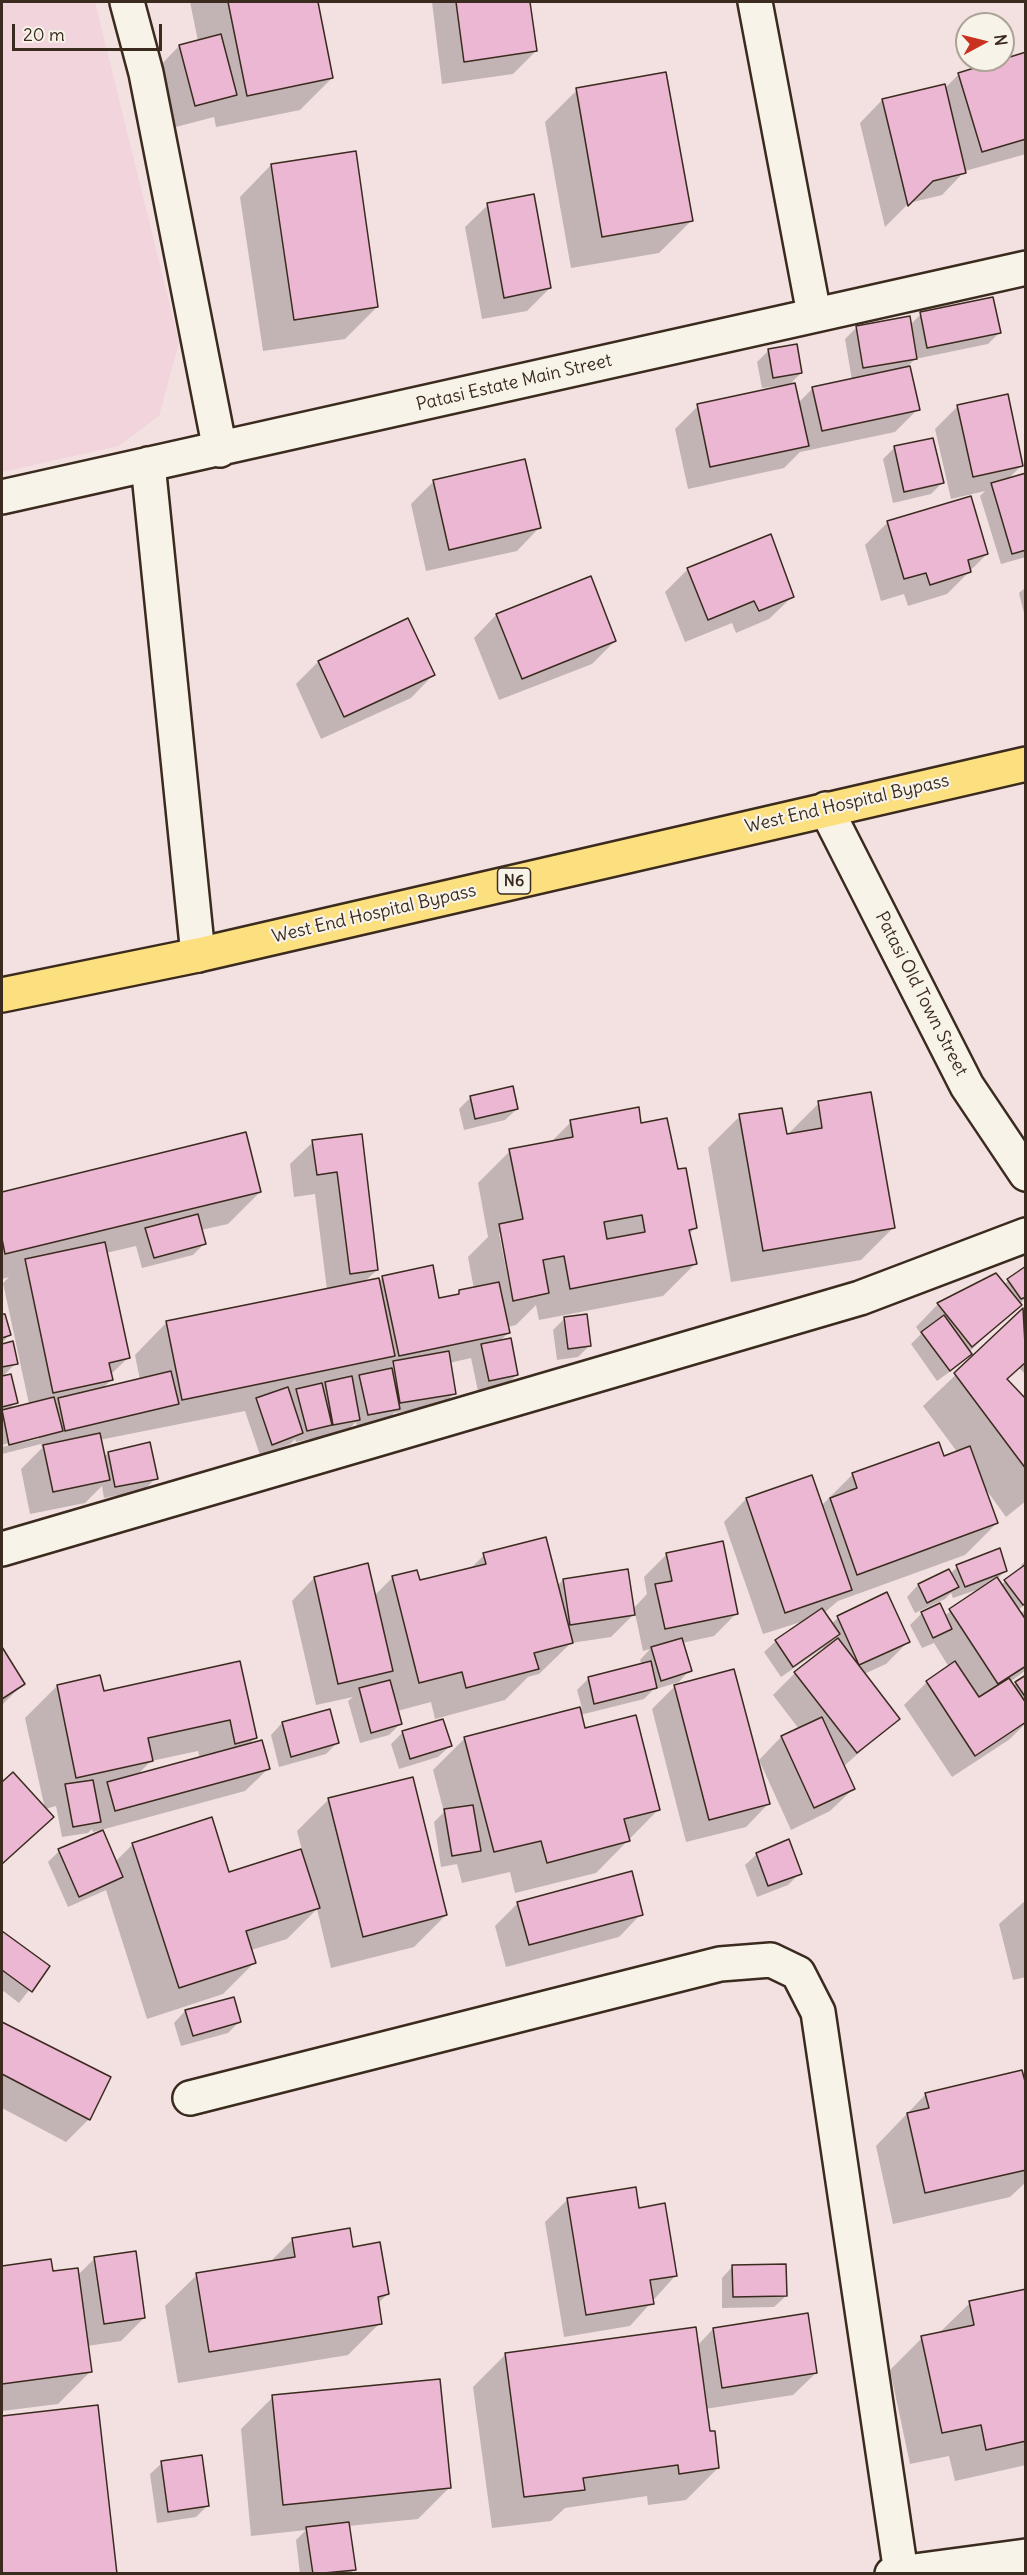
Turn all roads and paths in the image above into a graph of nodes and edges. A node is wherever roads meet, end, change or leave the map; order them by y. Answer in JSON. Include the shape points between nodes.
{"nodes":[{"id":1,"x":127,"y":2,"type":"edge"},
{"id":2,"x":755,"y":2,"type":"edge"},
{"id":3,"x":1026,"y":268,"type":"edge"},
{"id":4,"x":814,"y":314,"type":"junction"},
{"id":5,"x":220,"y":450,"type":"junction"},
{"id":6,"x":148,"y":464,"type":"junction"},
{"id":7,"x":2,"y":497,"type":"edge"},
{"id":8,"x":1026,"y":764,"type":"edge"},
{"id":9,"x":826,"y":808,"type":"junction"},
{"id":10,"x":198,"y":955,"type":"junction"},
{"id":11,"x":2,"y":995,"type":"edge"},
{"id":12,"x":1026,"y":1174,"type":"edge"},
{"id":13,"x":1026,"y":1235,"type":"edge"},
{"id":14,"x":2,"y":1549,"type":"edge"},
{"id":15,"x":190,"y":2098,"type":"dead end"},
{"id":16,"x":1026,"y":2556,"type":"edge"},
{"id":17,"x":897,"y":2573,"type":"edge"}],
"edges":[{"from":1,"to":5,"type":"street","via":[[146,73]]},
{"from":2,"to":4,"type":"street"},
{"from":3,"to":4,"type":"street","name":"Patasi Estate Main Street"},
{"from":4,"to":5,"type":"street","name":"Patasi Estate Main Street"},
{"from":5,"to":6,"type":"street","name":"Patasi Estate Main Street"},
{"from":6,"to":7,"type":"street","name":"Patasi Estate Main Street"},
{"from":6,"to":10,"type":"street"},
{"from":8,"to":9,"type":"highway","name":"West End Hospital Bypass","number":"N6"},
{"from":9,"to":10,"type":"highway","name":"West End Hospital Bypass","number":"N6"},
{"from":9,"to":12,"type":"street","name":"Patasi Old Town Street","via":[[967,1086]]},
{"from":10,"to":11,"type":"highway","name":"West End Hospital Bypass","number":"N6"},
{"from":13,"to":14,"type":"street","via":[[860,1298]]},
{"from":15,"to":17,"type":"street","via":[[720,1964],[771,1960],[798,1973],[818,2012]]},
{"from":16,"to":17,"type":"street"}]}
